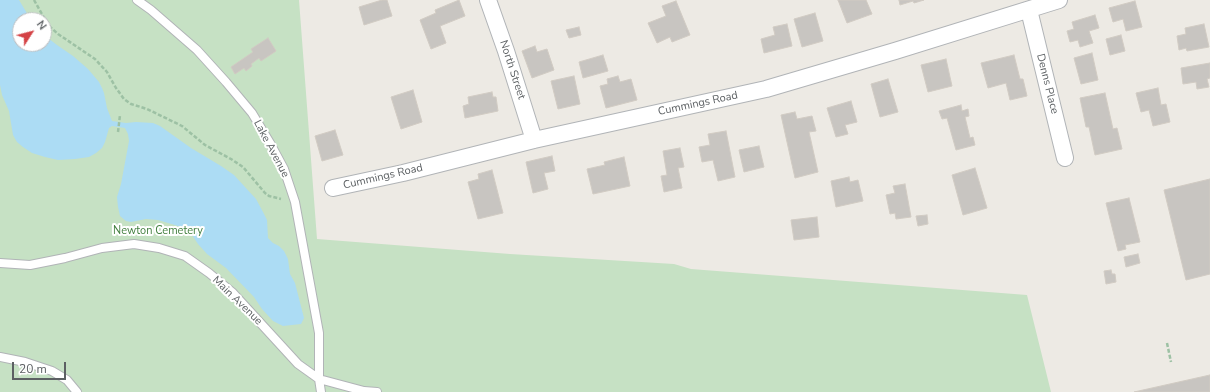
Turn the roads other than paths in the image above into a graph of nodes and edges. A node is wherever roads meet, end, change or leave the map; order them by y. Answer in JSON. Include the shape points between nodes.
{"nodes":[{"id":1,"x":137,"y":0,"type":"edge"},
{"id":2,"x":488,"y":0,"type":"edge"},
{"id":3,"x":1059,"y":0,"type":"edge"},
{"id":4,"x":1030,"y":10,"type":"junction"},
{"id":5,"x":534,"y":140,"type":"junction"},
{"id":6,"x":1065,"y":158,"type":"dead end"},
{"id":7,"x":333,"y":188,"type":"dead end"},
{"id":8,"x":0,"y":263,"type":"edge"},
{"id":9,"x":0,"y":357,"type":"edge"},
{"id":10,"x":319,"y":379,"type":"junction"},
{"id":11,"x":77,"y":392,"type":"edge"},
{"id":12,"x":321,"y":392,"type":"edge"},
{"id":13,"x":377,"y":392,"type":"edge"}],
"edges":[{"from":1,"to":10,"type":"lane","name":"Lake Avenue","via":[[196,50],[226,82],[252,113],[284,169],[294,199],[318,333]]},
{"from":2,"to":5,"type":"street","name":"North Street"},
{"from":3,"to":4,"type":"street","name":"Cummings Road"},
{"from":4,"to":5,"type":"street","name":"Cummings Road","via":[[766,89]]},
{"from":4,"to":6,"type":"street","name":"Denns Place"},
{"from":5,"to":7,"type":"street","name":"Cummings Road"},
{"from":8,"to":10,"type":"lane","name":"Main Avenue","via":[[30,265],[102,248],[134,244],[185,256],[232,292],[298,364]]},
{"from":9,"to":11,"type":"lane","via":[[52,371],[68,380]]},
{"from":10,"to":12,"type":"lane","name":"Lake Avenue"},
{"from":10,"to":13,"type":"lane"}]}
